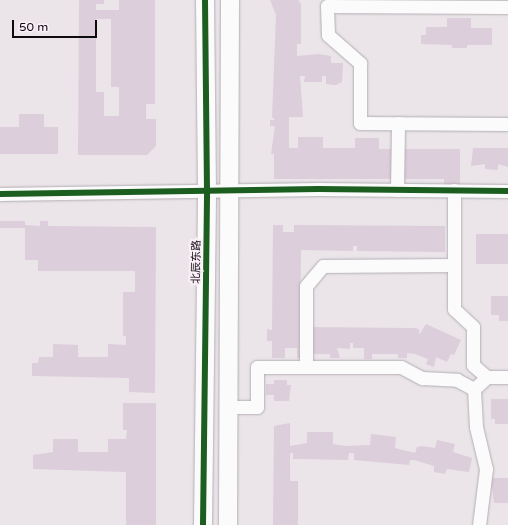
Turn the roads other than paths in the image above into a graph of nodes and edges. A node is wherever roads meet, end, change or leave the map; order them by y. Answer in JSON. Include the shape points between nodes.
{"nodes":[{"id":1,"x":205,"y":0,"type":"edge"},
{"id":2,"x":230,"y":0,"type":"edge"},
{"id":3,"x":508,"y":6,"type":"edge"},
{"id":4,"x":398,"y":123,"type":"junction"},
{"id":5,"x":508,"y":124,"type":"edge"},
{"id":6,"x":231,"y":190,"type":"junction"},
{"id":7,"x":397,"y":190,"type":"junction"},
{"id":8,"x":454,"y":190,"type":"junction"},
{"id":9,"x":207,"y":191,"type":"junction"},
{"id":10,"x":508,"y":191,"type":"edge"},
{"id":11,"x":0,"y":194,"type":"edge"},
{"id":12,"x":452,"y":265,"type":"junction"},
{"id":13,"x":473,"y":365,"type":"junction"},
{"id":14,"x":306,"y":368,"type":"junction"},
{"id":15,"x":487,"y":377,"type":"junction"},
{"id":16,"x":508,"y":377,"type":"edge"},
{"id":17,"x":457,"y":380,"type":"junction"},
{"id":18,"x":474,"y":389,"type":"junction"},
{"id":19,"x":227,"y":407,"type":"junction"},
{"id":20,"x":204,"y":525,"type":"edge"},
{"id":21,"x":228,"y":525,"type":"edge"},
{"id":22,"x":479,"y":525,"type":"edge"}],
"edges":[{"from":1,"to":9,"type":"street","name":"北辰东路"},
{"from":2,"to":6,"type":"street"},
{"from":3,"to":4,"type":"street","via":[[327,6],[328,34],[360,63],[360,123]]},
{"from":4,"to":5,"type":"street"},
{"from":4,"to":7,"type":"street"},
{"from":6,"to":7,"type":"street"},
{"from":6,"to":9,"type":"street"},
{"from":6,"to":19,"type":"street"},
{"from":7,"to":8,"type":"street"},
{"from":8,"to":10,"type":"street"},
{"from":8,"to":12,"type":"street"},
{"from":9,"to":11,"type":"street"},
{"from":9,"to":20,"type":"street","name":"北辰东路"},
{"from":12,"to":13,"type":"street","via":[[454,309],[473,327]]},
{"from":12,"to":14,"type":"street","via":[[323,266],[306,286]]},
{"from":13,"to":15,"type":"street"},
{"from":13,"to":17,"type":"street"},
{"from":14,"to":17,"type":"street","via":[[401,368],[422,378]]},
{"from":14,"to":19,"type":"street","via":[[257,368],[257,407]]},
{"from":15,"to":16,"type":"street"},
{"from":15,"to":18,"type":"street"},
{"from":17,"to":18,"type":"street"},
{"from":18,"to":22,"type":"street","via":[[476,428],[486,469]]},
{"from":19,"to":21,"type":"street"}]}
